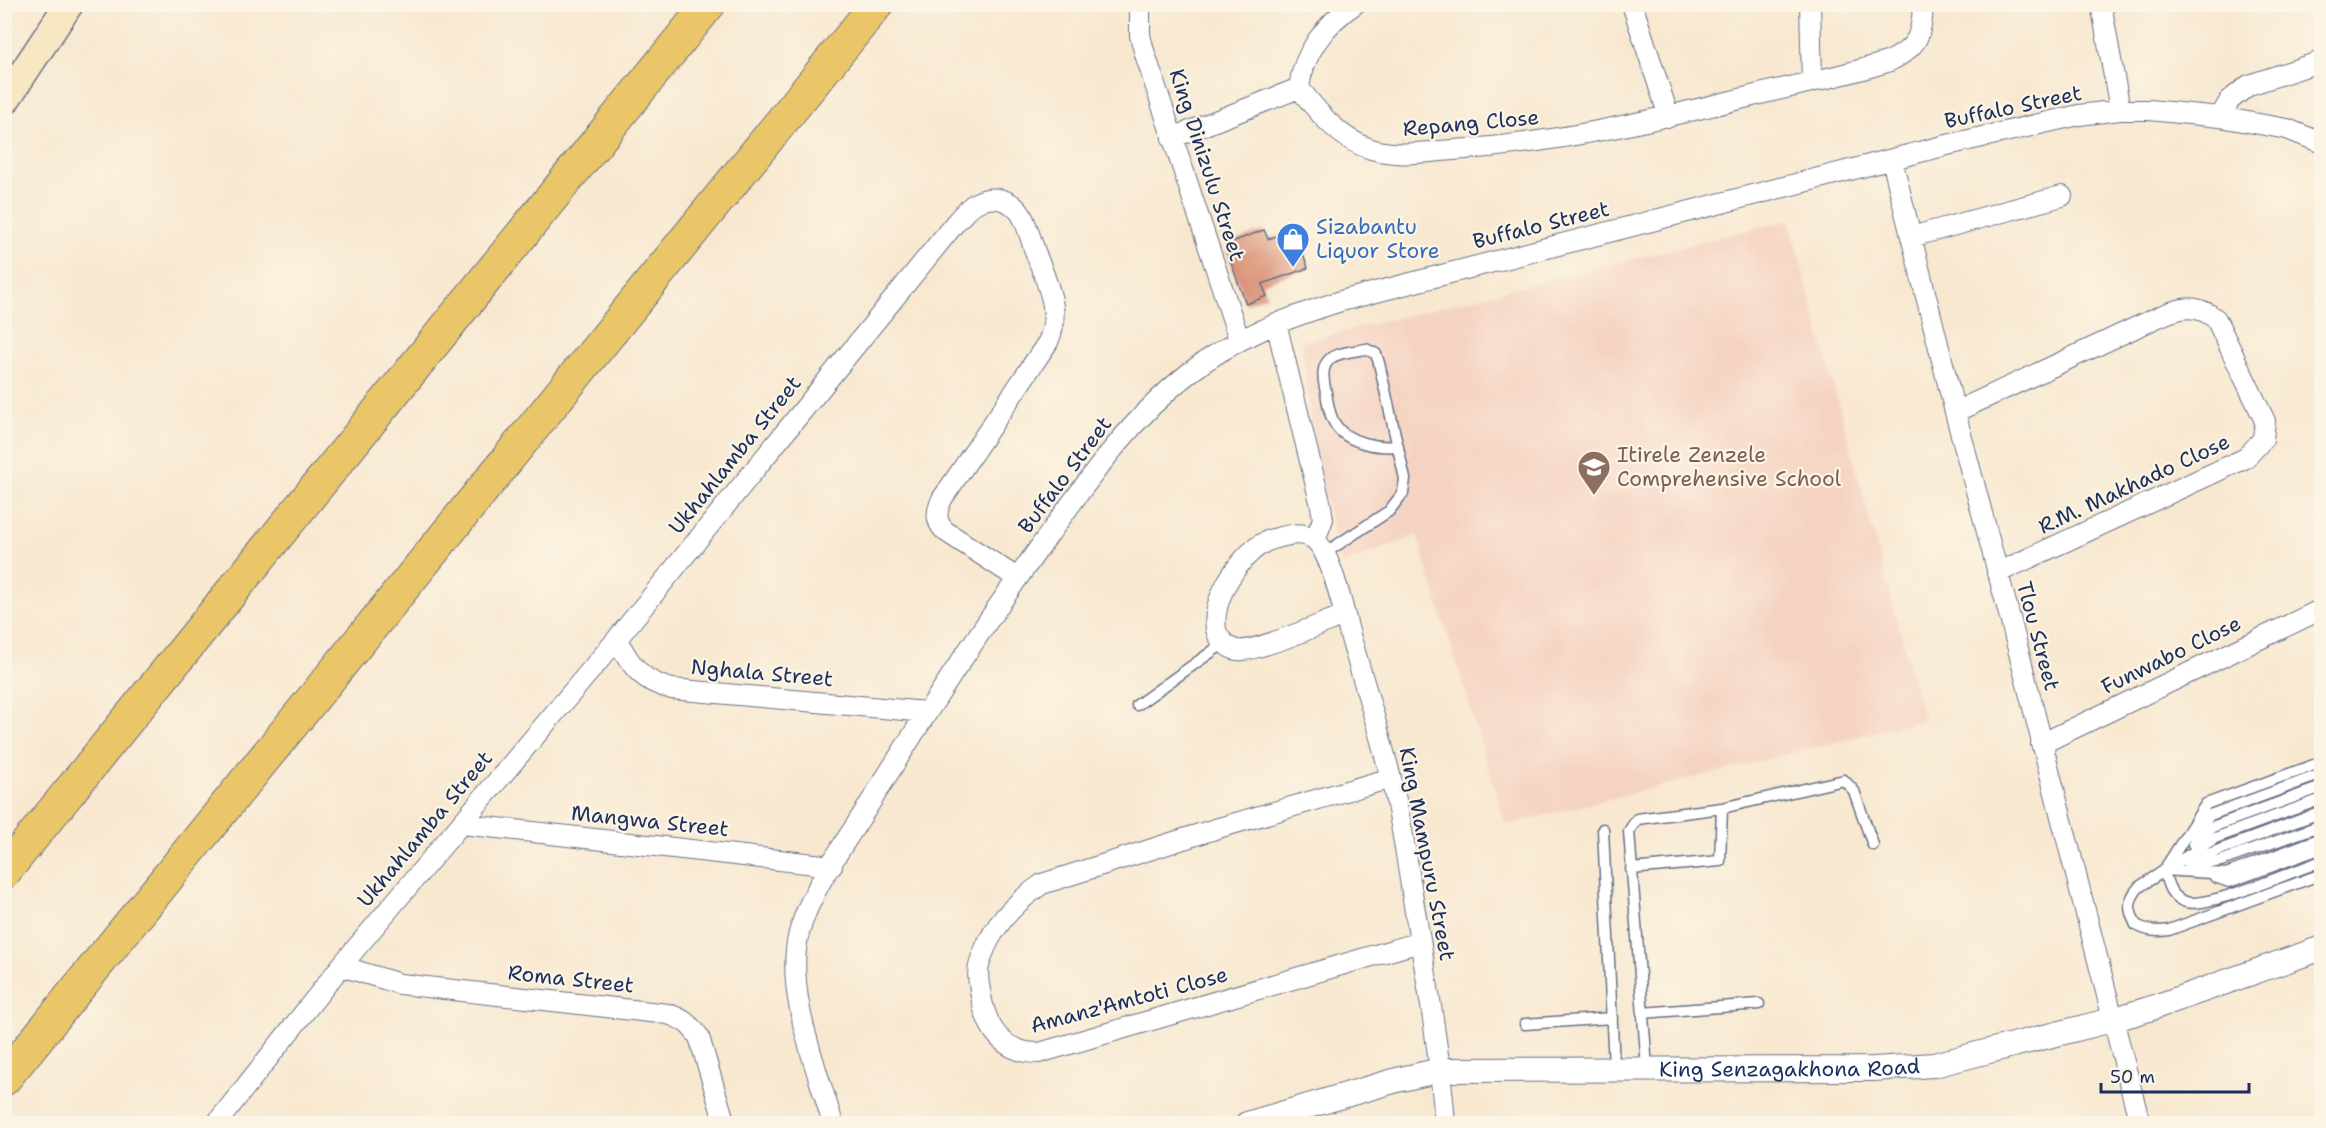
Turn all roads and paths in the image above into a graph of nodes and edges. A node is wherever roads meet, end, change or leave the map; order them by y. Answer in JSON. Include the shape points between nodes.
{"nodes":[{"id":1,"x":69,"y":4,"type":"edge"},
{"id":2,"x":709,"y":4,"type":"edge"},
{"id":3,"x":877,"y":4,"type":"edge"},
{"id":4,"x":1140,"y":4,"type":"edge"},
{"id":5,"x":1355,"y":4,"type":"edge"},
{"id":6,"x":1632,"y":4,"type":"edge"},
{"id":7,"x":1810,"y":4,"type":"edge"},
{"id":8,"x":1923,"y":4,"type":"edge"},
{"id":9,"x":2101,"y":4,"type":"edge"},
{"id":10,"x":2322,"y":62,"type":"edge"},
{"id":11,"x":1812,"y":81,"type":"junction"},
{"id":12,"x":1299,"y":88,"type":"junction"},
{"id":13,"x":4,"y":102,"type":"edge"},
{"id":14,"x":2120,"y":110,"type":"junction"},
{"id":15,"x":1669,"y":117,"type":"junction"},
{"id":16,"x":2220,"y":117,"type":"junction"},
{"id":17,"x":1172,"y":138,"type":"junction"},
{"id":18,"x":2322,"y":143,"type":"edge"},
{"id":19,"x":1892,"y":160,"type":"junction"},
{"id":20,"x":2062,"y":196,"type":"dead end"},
{"id":21,"x":1911,"y":237,"type":"junction"},
{"id":22,"x":1276,"y":323,"type":"junction"},
{"id":23,"x":1239,"y":339,"type":"junction"},
{"id":24,"x":1955,"y":412,"type":"junction"},
{"id":25,"x":1398,"y":446,"type":"junction"},
{"id":26,"x":1320,"y":547,"type":"junction"},
{"id":27,"x":1997,"y":573,"type":"junction"},
{"id":28,"x":1017,"y":579,"type":"junction"},
{"id":29,"x":2322,"y":609,"type":"edge"},
{"id":30,"x":1344,"y":615,"type":"junction"},
{"id":31,"x":617,"y":639,"type":"junction"},
{"id":32,"x":1224,"y":643,"type":"junction"},
{"id":33,"x":1137,"y":705,"type":"dead end"},
{"id":34,"x":926,"y":712,"type":"junction"},
{"id":35,"x":2041,"y":744,"type":"junction"},
{"id":36,"x":2322,"y":762,"type":"edge"},
{"id":37,"x":2322,"y":774,"type":"edge"},
{"id":38,"x":1391,"y":778,"type":"junction"},
{"id":39,"x":2322,"y":787,"type":"edge"},
{"id":40,"x":2322,"y":799,"type":"edge"},
{"id":41,"x":1722,"y":808,"type":"junction"},
{"id":42,"x":2322,"y":812,"type":"edge"},
{"id":43,"x":462,"y":824,"type":"junction"},
{"id":44,"x":2322,"y":825,"type":"edge"},
{"id":45,"x":1603,"y":829,"type":"dead end"},
{"id":46,"x":2322,"y":838,"type":"edge"},
{"id":47,"x":1873,"y":845,"type":"dead end"},
{"id":48,"x":2322,"y":848,"type":"edge"},
{"id":49,"x":2322,"y":861,"type":"edge"},
{"id":50,"x":832,"y":866,"type":"junction"},
{"id":51,"x":1631,"y":869,"type":"junction"},
{"id":52,"x":2164,"y":870,"type":"junction"},
{"id":53,"x":4,"y":872,"type":"edge"},
{"id":54,"x":2200,"y":872,"type":"junction"},
{"id":55,"x":2322,"y":874,"type":"edge"},
{"id":56,"x":1420,"y":942,"type":"junction"},
{"id":57,"x":2322,"y":948,"type":"edge"},
{"id":58,"x":341,"y":966,"type":"junction"},
{"id":59,"x":1759,"y":1004,"type":"dead end"},
{"id":60,"x":1642,"y":1013,"type":"junction"},
{"id":61,"x":1611,"y":1018,"type":"junction"},
{"id":62,"x":2112,"y":1020,"type":"junction"},
{"id":63,"x":1525,"y":1024,"type":"dead end"},
{"id":64,"x":1614,"y":1068,"type":"junction"},
{"id":65,"x":1647,"y":1068,"type":"junction"},
{"id":66,"x":1441,"y":1070,"type":"junction"},
{"id":67,"x":4,"y":1079,"type":"edge"},
{"id":68,"x":832,"y":1123,"type":"edge"},
{"id":69,"x":216,"y":1124,"type":"edge"},
{"id":70,"x":725,"y":1124,"type":"edge"},
{"id":71,"x":1247,"y":1124,"type":"edge"},
{"id":72,"x":1445,"y":1124,"type":"edge"},
{"id":73,"x":2140,"y":1124,"type":"edge"}],
"edges":[{"from":1,"to":13,"type":"main road"},
{"from":2,"to":53,"type":"highway"},
{"from":3,"to":67,"type":"highway"},
{"from":4,"to":17,"type":"street","name":"King Dinizulu Street","via":[[1140,36]]},
{"from":5,"to":12,"type":"street","via":[[1311,49],[1301,71]]},
{"from":6,"to":15,"type":"street"},
{"from":7,"to":11,"type":"street"},
{"from":8,"to":11,"type":"street","name":"Repang Close","via":[[1919,37],[1907,52],[1874,66]]},
{"from":9,"to":14,"type":"street"},
{"from":10,"to":16,"type":"street","via":[[2249,85],[2230,100]]},
{"from":11,"to":15,"type":"street","name":"Repang Close"},
{"from":12,"to":15,"type":"street","name":"Repang Close","via":[[1343,135],[1387,153],[1480,149],[1566,138]]},
{"from":12,"to":17,"type":"street"},
{"from":14,"to":16,"type":"street","name":"Buffalo Street"},
{"from":14,"to":19,"type":"street","name":"Buffalo Street","via":[[2079,114]]},
{"from":16,"to":18,"type":"street","name":"Buffalo Street","via":[[2287,129]]},
{"from":17,"to":23,"type":"street","name":"King Dinizulu Street"},
{"from":19,"to":21,"type":"street","name":"Tlou Street"},
{"from":19,"to":22,"type":"street","name":"Buffalo Street","via":[[1341,301]]},
{"from":20,"to":21,"type":"street"},
{"from":21,"to":24,"type":"street","name":"Tlou Street"},
{"from":22,"to":23,"type":"street","name":"Buffalo Street"},
{"from":22,"to":26,"type":"street","name":"King Mampuru Street","via":[[1321,506]]},
{"from":23,"to":28,"type":"street","name":"Buffalo Street","via":[[1188,373],[1130,429],[1097,467]]},
{"from":24,"to":27,"type":"street","name":"Tlou Street"},
{"from":24,"to":27,"type":"street","name":"R.M. Makhado Close","via":[[2156,318],[2188,307],[2216,319],[2265,420],[2264,440],[2246,458]]},
{"from":25,"to":25,"type":"lane","via":[[1376,354],[1366,349],[1332,357],[1324,366],[1324,379],[1335,425],[1364,443]]},
{"from":25,"to":26,"type":"lane","via":[[1405,479],[1403,493],[1389,511]]},
{"from":26,"to":30,"type":"street","name":"King Mampuru Street"},
{"from":26,"to":32,"type":"street","via":[[1302,534],[1284,536],[1263,541],[1247,556],[1218,601],[1215,618]]},
{"from":27,"to":35,"type":"street","name":"Tlou Street"},
{"from":28,"to":31,"type":"street","name":"Ukhahlamba Street","via":[[945,531],[937,510],[1054,329],[1053,300],[1023,219],[1012,205],[994,198],[968,209]]},
{"from":28,"to":34,"type":"street","name":"Buffalo Street"},
{"from":29,"to":35,"type":"street","name":"Funwabo Close"},
{"from":30,"to":32,"type":"street","via":[[1254,648],[1236,650]]},
{"from":30,"to":38,"type":"street","name":"King Mampuru Street"},
{"from":31,"to":34,"type":"street","name":"Nghala Street","via":[[641,674],[650,682],[672,689]]},
{"from":31,"to":43,"type":"street","name":"Ukhahlamba Street"},
{"from":32,"to":33,"type":"lane"},
{"from":34,"to":50,"type":"street","name":"Buffalo Street"},
{"from":35,"to":62,"type":"street","name":"Tlou Street"},
{"from":36,"to":52,"type":"lane","via":[[2206,804]]},
{"from":37,"to":52,"type":"lane","via":[[2210,815]]},
{"from":38,"to":56,"type":"street","name":"King Mampuru Street"},
{"from":38,"to":56,"type":"street","name":"Amanz'Amtoti Close","via":[[1042,884],[1020,899],[990,939],[979,964],[981,1000],[985,1018],[1000,1039],[1024,1053],[1040,1053]]},
{"from":39,"to":52,"type":"lane","via":[[2212,827]]},
{"from":40,"to":52,"type":"lane","via":[[2215,838]]},
{"from":41,"to":47,"type":"lane","via":[[1844,780],[1854,791]]},
{"from":41,"to":51,"type":"lane","via":[[1637,819],[1629,831]]},
{"from":41,"to":51,"type":"lane","via":[[1720,861]]},
{"from":42,"to":52,"type":"lane"},
{"from":43,"to":50,"type":"street","name":"Mangwa Street"},
{"from":43,"to":58,"type":"street","name":"Ukhahlamba Street"},
{"from":44,"to":52,"type":"lane","via":[[2221,861]]},
{"from":45,"to":61,"type":"lane"},
{"from":46,"to":54,"type":"lane","via":[[2226,874]]},
{"from":48,"to":54,"type":"lane","via":[[2229,882]]},
{"from":49,"to":52,"type":"lane","via":[[2215,900],[2196,903],[2175,897],[2167,886]]},
{"from":50,"to":68,"type":"street","name":"Buffalo Street","via":[[806,914],[796,957],[805,1026]]},
{"from":51,"to":60,"type":"lane"},
{"from":52,"to":54,"type":"lane"},
{"from":52,"to":55,"type":"lane","via":[[2139,887],[2128,904],[2136,925],[2145,930],[2169,930]]},
{"from":56,"to":66,"type":"street","name":"King Mampuru Street"},
{"from":57,"to":62,"type":"street","name":"King Senzagakhona Road"},
{"from":58,"to":69,"type":"street","name":"Ukhahlamba Street"},
{"from":58,"to":70,"type":"street","name":"Roma Street","via":[[400,984],[682,1018],[699,1037]]},
{"from":59,"to":60,"type":"lane"},
{"from":60,"to":65,"type":"lane"},
{"from":61,"to":63,"type":"lane"},
{"from":61,"to":64,"type":"lane"},
{"from":62,"to":65,"type":"street","name":"King Senzagakhona Road","via":[[1916,1068]]},
{"from":62,"to":73,"type":"street","name":"Tlou Street"},
{"from":64,"to":65,"type":"street","name":"King Senzagakhona Road"},
{"from":64,"to":66,"type":"street","name":"King Senzagakhona Road"},
{"from":66,"to":71,"type":"street","name":"King Senzagakhona Road"},
{"from":66,"to":72,"type":"street","name":"King Mampuru Street"}]}
